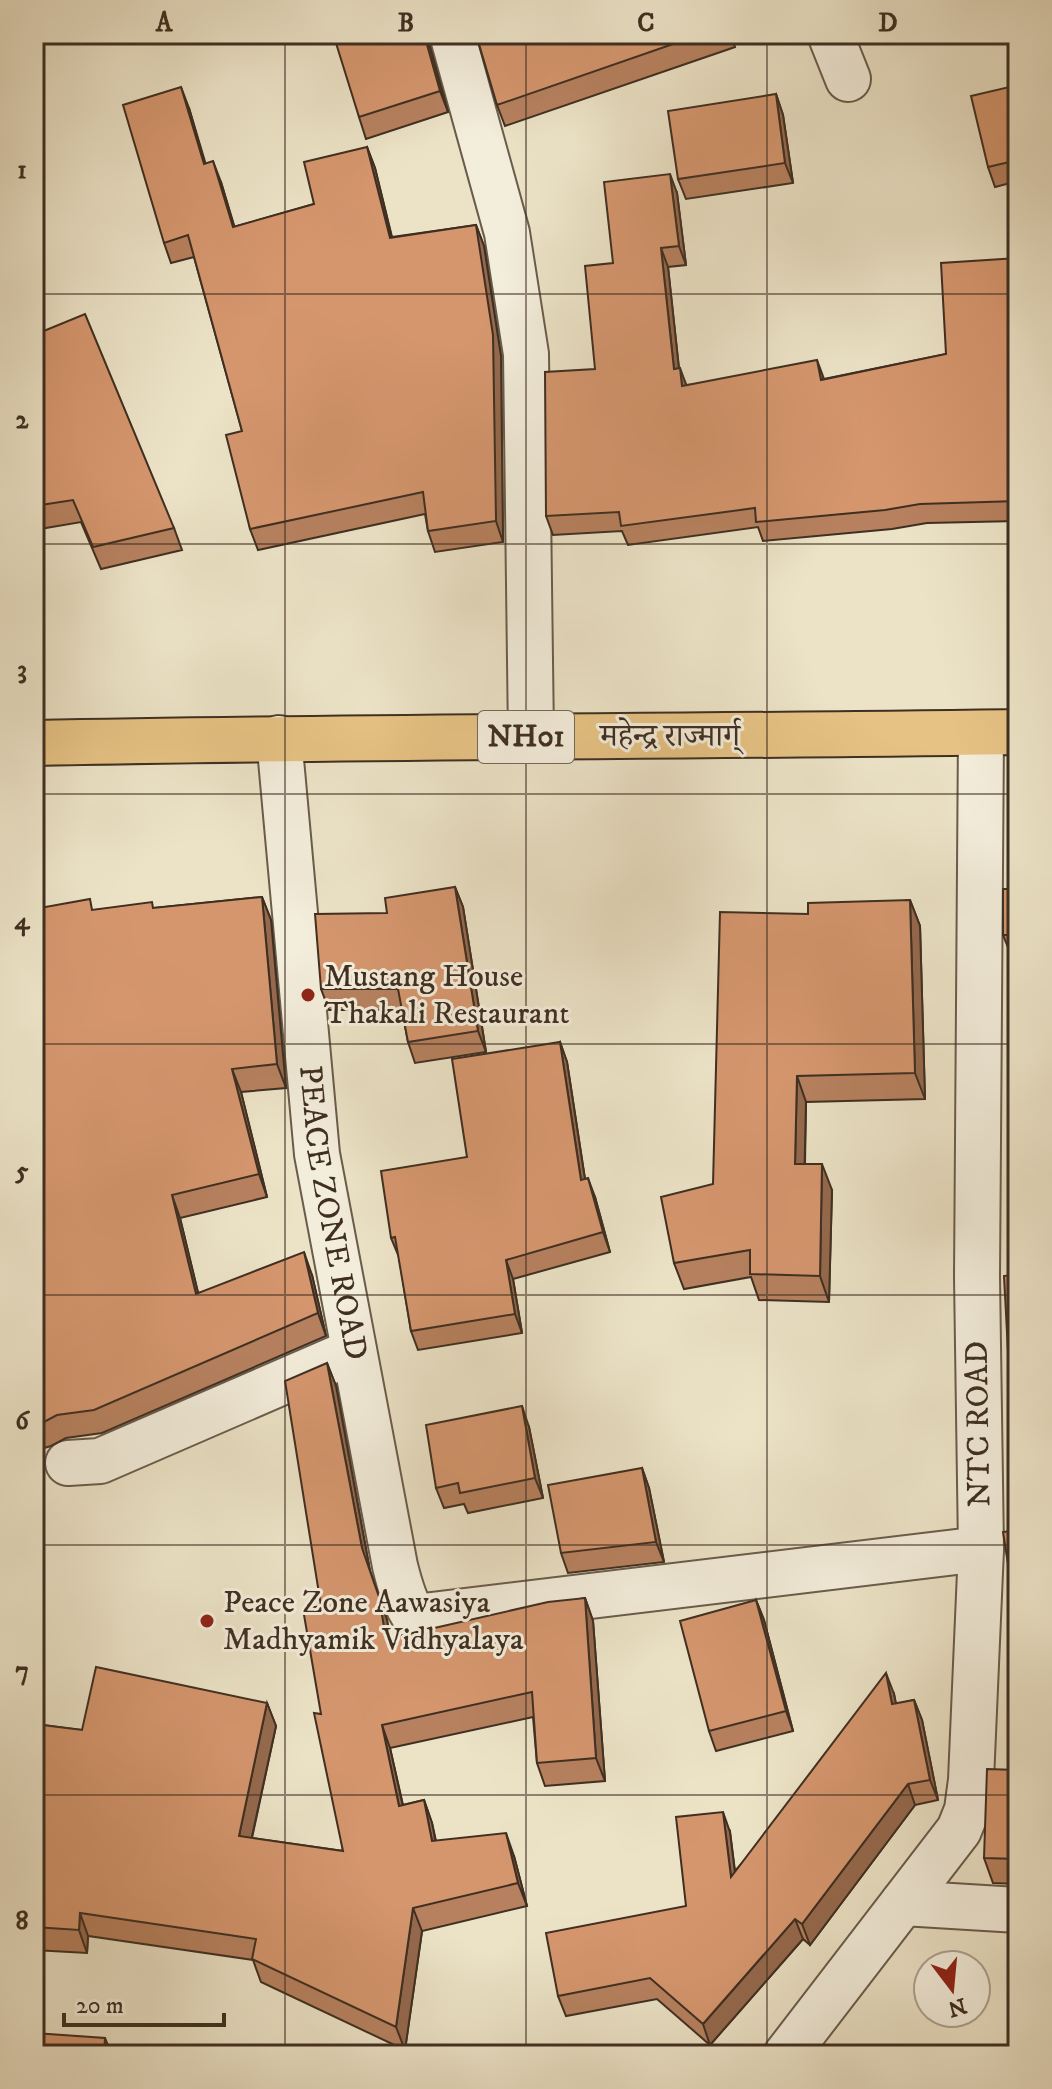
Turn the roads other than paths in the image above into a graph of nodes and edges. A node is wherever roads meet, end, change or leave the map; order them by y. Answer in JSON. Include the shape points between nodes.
{"nodes":[{"id":1,"x":452,"y":34,"type":"edge"},
{"id":2,"x":830,"y":34,"type":"edge"},
{"id":3,"x":848,"y":79,"type":"dead end"},
{"id":4,"x":1000,"y":733,"type":"edge"},
{"id":5,"x":531,"y":737,"type":"junction"},
{"id":6,"x":279,"y":738,"type":"junction"},
{"id":7,"x":34,"y":743,"type":"edge"},
{"id":8,"x":998,"y":1276,"type":"edge"},
{"id":9,"x":354,"y":1351,"type":"junction"},
{"id":10,"x":68,"y":1463,"type":"dead end"},
{"id":11,"x":981,"y":1549,"type":"junction"},
{"id":12,"x":903,"y":1903,"type":"junction"},
{"id":13,"x":1018,"y":1910,"type":"edge"},
{"id":14,"x":786,"y":2055,"type":"edge"}],
"edges":[{"from":1,"to":5,"type":"street","via":[[507,233],[526,354]]},
{"from":2,"to":3,"type":"street"},
{"from":4,"to":5,"type":"highway","name":"महेन्द्र राज्मार्ग्","number":"NH01"},
{"from":4,"to":8,"type":"street","name":"NTC ROAD"},
{"from":5,"to":6,"type":"highway","name":"महेन्द्र राज्मार्ग्","number":"NH01"},
{"from":6,"to":7,"type":"highway","name":"महेन्द्र राज्मार्ग्","number":"NH01"},
{"from":6,"to":9,"type":"street","name":"PEACE ZONE ROAD","via":[[317,1154]]},
{"from":8,"to":11,"type":"street","name":"NTC ROAD"},
{"from":9,"to":10,"type":"street","via":[[100,1461]]},
{"from":9,"to":11,"type":"street","name":"PEACE ZONE ROAD","via":[[395,1566],[415,1617]]},
{"from":11,"to":12,"type":"street","name":"NTC ROAD","via":[[967,1810],[959,1830]]},
{"from":12,"to":13,"type":"street"},
{"from":12,"to":14,"type":"street","name":"NTC ROAD"}]}
